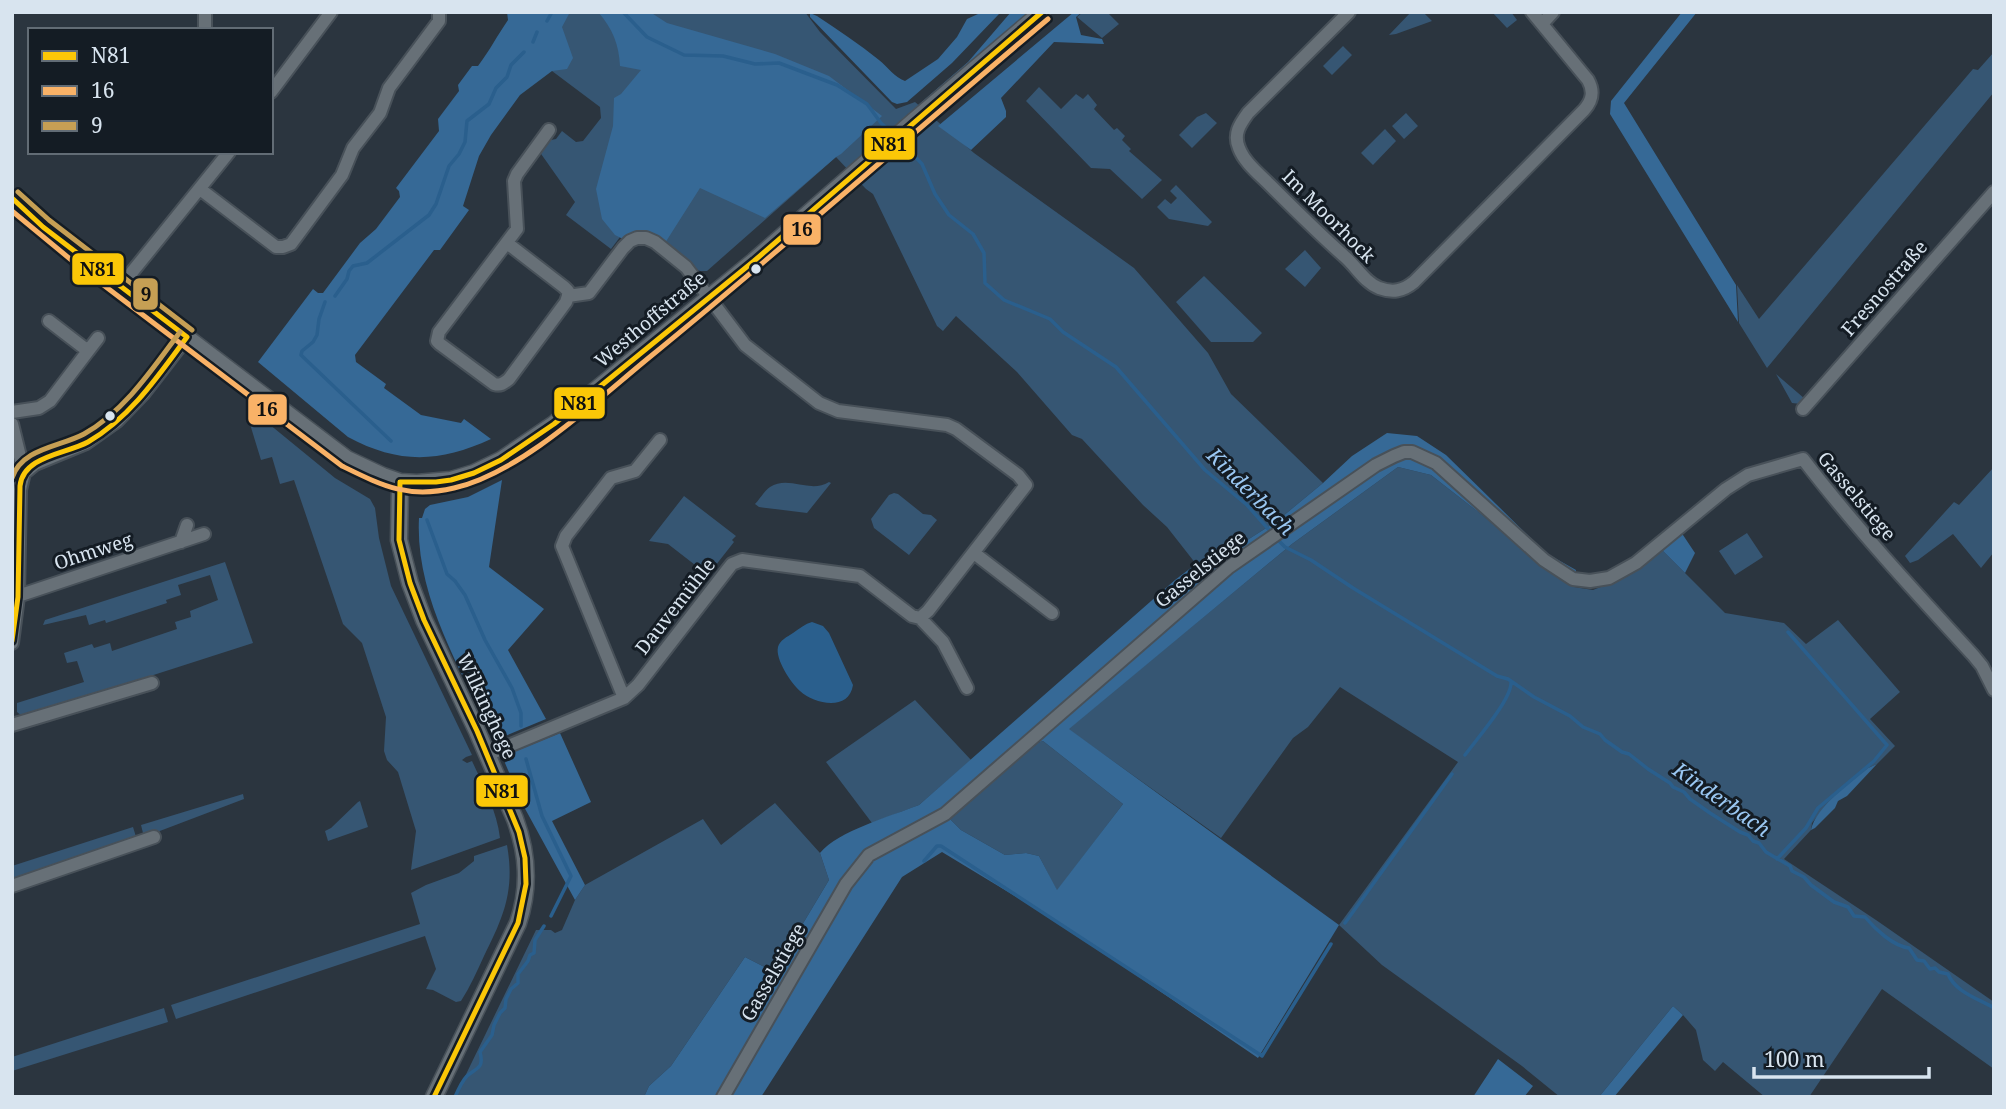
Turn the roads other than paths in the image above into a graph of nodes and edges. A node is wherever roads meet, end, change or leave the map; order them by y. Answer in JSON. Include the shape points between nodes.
{"nodes":[{"id":1,"x":331,"y":12,"type":"edge"},
{"id":2,"x":439,"y":12,"type":"edge"},
{"id":3,"x":1042,"y":12,"type":"edge"},
{"id":4,"x":1349,"y":12,"type":"edge"},
{"id":5,"x":1532,"y":12,"type":"edge"},
{"id":6,"x":1553,"y":12,"type":"edge"},
{"id":7,"x":1542,"y":24,"type":"junction"},
{"id":8,"x":273,"y":89,"type":"edge"},
{"id":9,"x":549,"y":130,"type":"dead end"},
{"id":10,"x":227,"y":154,"type":"edge"},
{"id":11,"x":200,"y":189,"type":"junction"},
{"id":12,"x":1994,"y":192,"type":"edge"},
{"id":13,"x":12,"y":198,"type":"edge"},
{"id":14,"x":507,"y":243,"type":"junction"},
{"id":15,"x":120,"y":287,"type":"junction"},
{"id":16,"x":568,"y":296,"type":"junction"},
{"id":17,"x":710,"y":297,"type":"junction"},
{"id":18,"x":49,"y":321,"type":"dead end"},
{"id":19,"x":187,"y":337,"type":"junction"},
{"id":20,"x":98,"y":338,"type":"dead end"},
{"id":21,"x":88,"y":351,"type":"junction"},
{"id":22,"x":1803,"y":409,"type":"dead end"},
{"id":23,"x":12,"y":412,"type":"edge"},
{"id":24,"x":12,"y":424,"type":"edge"},
{"id":25,"x":660,"y":440,"type":"dead end"},
{"id":26,"x":18,"y":474,"type":"edge"},
{"id":27,"x":400,"y":482,"type":"junction"},
{"id":28,"x":187,"y":525,"type":"dead end"},
{"id":29,"x":204,"y":534,"type":"dead end"},
{"id":30,"x":181,"y":542,"type":"junction"},
{"id":31,"x":974,"y":553,"type":"junction"},
{"id":32,"x":15,"y":597,"type":"edge"},
{"id":33,"x":1052,"y":613,"type":"dead end"},
{"id":34,"x":920,"y":618,"type":"junction"},
{"id":35,"x":12,"y":643,"type":"edge"},
{"id":36,"x":152,"y":683,"type":"dead end"},
{"id":37,"x":1993,"y":685,"type":"edge"},
{"id":38,"x":967,"y":688,"type":"dead end"},
{"id":39,"x":624,"y":698,"type":"junction"},
{"id":40,"x":12,"y":725,"type":"edge"},
{"id":41,"x":487,"y":755,"type":"junction"},
{"id":42,"x":154,"y":837,"type":"dead end"},
{"id":43,"x":12,"y":886,"type":"edge"},
{"id":44,"x":434,"y":1097,"type":"edge"},
{"id":45,"x":723,"y":1097,"type":"edge"}],
"edges":[{"from":1,"to":8,"type":"street"},
{"from":2,"to":11,"type":"street","via":[[439,22],[389,88],[380,113],[353,148],[342,175],[291,244],[276,247]]},
{"from":3,"to":17,"type":"street","name":"Westhoffstraße"},
{"from":4,"to":7,"type":"street","name":"Im Moorhock","via":[[1248,113],[1237,142],[1254,169],[1364,279],[1382,289],[1401,290],[1414,282],[1591,101],[1588,80]]},
{"from":5,"to":7,"type":"street"},
{"from":6,"to":7,"type":"street"},
{"from":9,"to":14,"type":"street","via":[[514,181],[517,229]]},
{"from":10,"to":11,"type":"street"},
{"from":11,"to":15,"type":"street"},
{"from":12,"to":22,"type":"street","name":"Fresnostraße"},
{"from":13,"to":15,"type":"street","name":"Westhoffstraße"},
{"from":14,"to":16,"type":"street","via":[[564,286]]},
{"from":14,"to":16,"type":"street","via":[[439,332],[440,344],[499,385],[509,379]]},
{"from":15,"to":19,"type":"street","name":"Westhoffstraße"},
{"from":16,"to":17,"type":"street","via":[[589,293],[630,241],[646,238],[685,267]]},
{"from":17,"to":27,"type":"street","name":"Westhoffstraße","via":[[554,424],[501,460],[451,480]]},
{"from":17,"to":31,"type":"street","via":[[745,345],[827,408],[947,425],[1018,475],[1026,485],[1023,492]]},
{"from":18,"to":21,"type":"street"},
{"from":19,"to":26,"type":"street","via":[[117,421],[86,443]]},
{"from":19,"to":27,"type":"street","name":"Westhoffstraße","via":[[337,452]]},
{"from":20,"to":21,"type":"street"},
{"from":21,"to":23,"type":"street","via":[[50,401],[39,408]]},
{"from":24,"to":26,"type":"street"},
{"from":25,"to":39,"type":"street","name":"Dauvemühle","via":[[635,471],[611,478],[562,546]]},
{"from":26,"to":32,"type":"street"},
{"from":27,"to":41,"type":"street","name":"Wilkinghege","via":[[399,540],[410,583]]},
{"from":28,"to":30,"type":"street"},
{"from":29,"to":30,"type":"street","name":"Ohmweg"},
{"from":30,"to":32,"type":"street","name":"Ohmweg"},
{"from":31,"to":33,"type":"street"},
{"from":31,"to":34,"type":"street"},
{"from":32,"to":35,"type":"street"},
{"from":34,"to":38,"type":"street","name":"Dauvemühle","via":[[943,642]]},
{"from":34,"to":39,"type":"street","name":"Dauvemühle","via":[[860,576],[742,560],[732,564]]},
{"from":36,"to":40,"type":"street"},
{"from":37,"to":45,"type":"street","name":"Gasselstiege","via":[[1973,655],[1894,570],[1803,459],[1748,475],[1636,563],[1609,578],[1590,581],[1573,579],[1544,560],[1437,463],[1405,452],[1376,465],[1229,567],[945,814],[869,855],[846,884]]},
{"from":39,"to":41,"type":"street","name":"Dauvemühle"},
{"from":41,"to":44,"type":"street","name":"Wilkinghege","via":[[521,833],[526,892],[514,932]]},
{"from":42,"to":43,"type":"street"}]}
